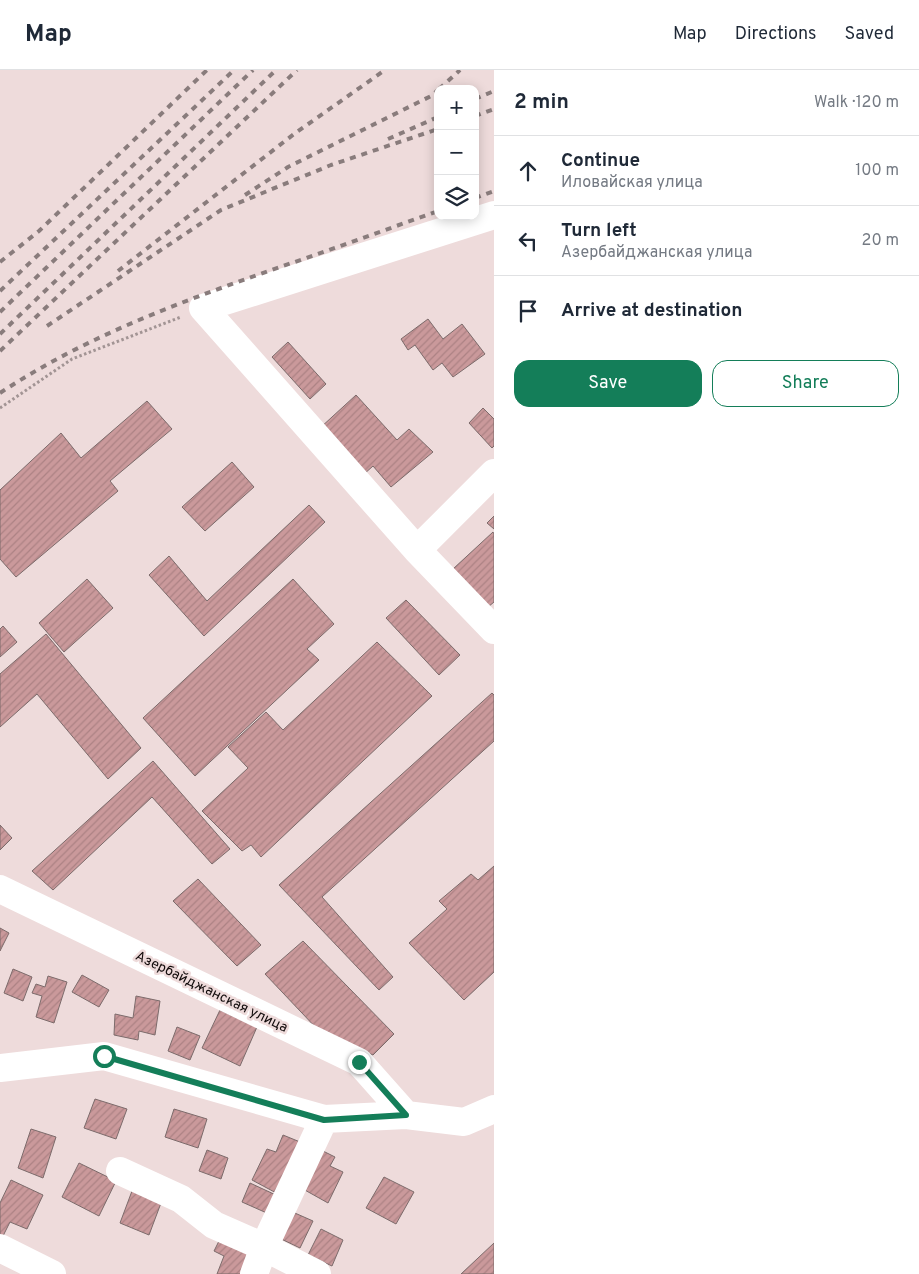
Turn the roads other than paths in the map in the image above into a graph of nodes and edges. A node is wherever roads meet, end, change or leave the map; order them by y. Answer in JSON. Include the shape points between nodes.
{"nodes":[{"id":1,"x":494,"y":215,"type":"edge"},
{"id":2,"x":494,"y":473,"type":"edge"},
{"id":3,"x":417,"y":550,"type":"junction"},
{"id":4,"x":494,"y":630,"type":"edge"},
{"id":5,"x":0,"y":890,"type":"edge"},
{"id":6,"x":0,"y":1068,"type":"edge"},
{"id":7,"x":494,"y":1109,"type":"edge"},
{"id":8,"x":406,"y":1115,"type":"junction"},
{"id":9,"x":324,"y":1120,"type":"junction"},
{"id":10,"x":120,"y":1170,"type":"dead end"},
{"id":11,"x":264,"y":1247,"type":"junction"},
{"id":12,"x":0,"y":1248,"type":"edge"},
{"id":13,"x":52,"y":1274,"type":"edge"},
{"id":14,"x":254,"y":1274,"type":"edge"},
{"id":15,"x":317,"y":1274,"type":"edge"}],
"edges":[{"from":1,"to":3,"type":"street","via":[[203,308]]},
{"from":2,"to":3,"type":"street"},
{"from":3,"to":4,"type":"street"},
{"from":5,"to":8,"type":"street","name":"Азербайджанская улица","via":[[359,1062]]},
{"from":6,"to":9,"type":"street","via":[[104,1056]]},
{"from":7,"to":8,"type":"street","via":[[464,1122]]},
{"from":8,"to":9,"type":"street"},
{"from":9,"to":11,"type":"street"},
{"from":10,"to":11,"type":"street","via":[[181,1200],[214,1225]]},
{"from":11,"to":14,"type":"street"},
{"from":11,"to":15,"type":"street"},
{"from":12,"to":13,"type":"street"}]}
